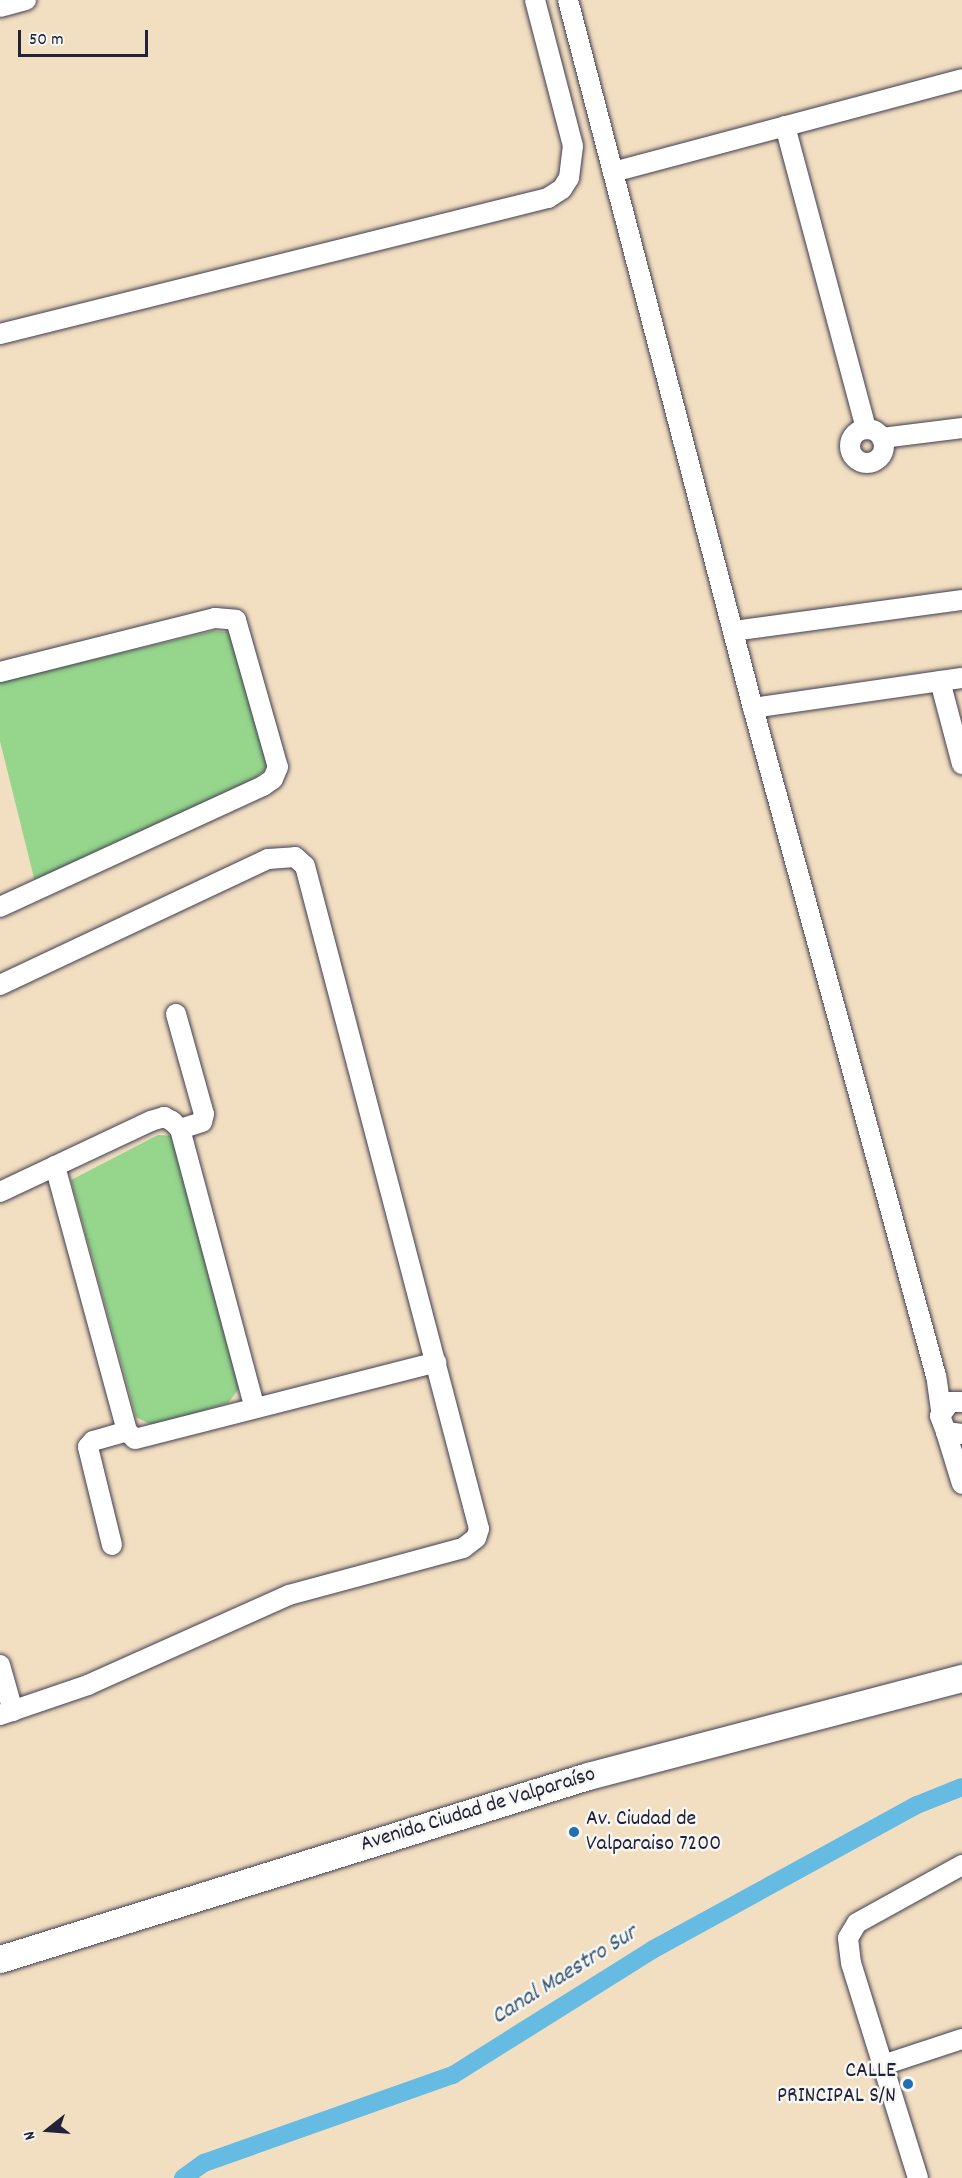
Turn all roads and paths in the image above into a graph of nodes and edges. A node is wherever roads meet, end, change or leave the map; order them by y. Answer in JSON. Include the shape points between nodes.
{"nodes":[{"id":1,"x":26,"y":0,"type":"edge"},
{"id":2,"x":535,"y":0,"type":"edge"},
{"id":3,"x":568,"y":0,"type":"edge"},
{"id":4,"x":0,"y":7,"type":"edge"},
{"id":5,"x":961,"y":85,"type":"edge"},
{"id":6,"x":785,"y":126,"type":"junction"},
{"id":7,"x":614,"y":172,"type":"junction"},
{"id":8,"x":0,"y":334,"type":"edge"},
{"id":9,"x":962,"y":428,"type":"edge"},
{"id":10,"x":962,"y":600,"type":"edge"},
{"id":11,"x":733,"y":631,"type":"junction"},
{"id":12,"x":0,"y":672,"type":"edge"},
{"id":13,"x":962,"y":678,"type":"edge"},
{"id":14,"x":940,"y":681,"type":"junction"},
{"id":15,"x":753,"y":708,"type":"junction"},
{"id":16,"x":962,"y":764,"type":"edge"},
{"id":17,"x":0,"y":907,"type":"edge"},
{"id":18,"x":0,"y":985,"type":"edge"},
{"id":19,"x":176,"y":1014,"type":"dead end"},
{"id":20,"x":180,"y":1130,"type":"junction"},
{"id":21,"x":55,"y":1166,"type":"junction"},
{"id":22,"x":0,"y":1192,"type":"edge"},
{"id":23,"x":436,"y":1362,"type":"junction"},
{"id":24,"x":936,"y":1376,"type":"junction"},
{"id":25,"x":961,"y":1402,"type":"edge"},
{"id":26,"x":255,"y":1408,"type":"junction"},
{"id":27,"x":941,"y":1410,"type":"junction"},
{"id":28,"x":127,"y":1431,"type":"junction"},
{"id":29,"x":954,"y":1433,"type":"edge"},
{"id":30,"x":962,"y":1485,"type":"edge"},
{"id":31,"x":112,"y":1545,"type":"dead end"},
{"id":32,"x":0,"y":1665,"type":"edge"},
{"id":33,"x":962,"y":1678,"type":"edge"},
{"id":34,"x":7,"y":1713,"type":"edge"},
{"id":35,"x":962,"y":1865,"type":"edge"},
{"id":36,"x":0,"y":1959,"type":"edge"},
{"id":37,"x":962,"y":2039,"type":"edge"},
{"id":38,"x":883,"y":2065,"type":"junction"},
{"id":39,"x":918,"y":2178,"type":"edge"}],
"edges":[{"from":1,"to":4,"type":"street"},
{"from":2,"to":8,"type":"street","via":[[573,146],[569,178],[562,189],[548,198]]},
{"from":3,"to":7,"type":"street"},
{"from":5,"to":6,"type":"street"},
{"from":6,"to":7,"type":"street"},
{"from":6,"to":9,"type":"street","via":[[874,434]]},
{"from":7,"to":11,"type":"street"},
{"from":10,"to":11,"type":"street"},
{"from":11,"to":15,"type":"street"},
{"from":12,"to":17,"type":"street","via":[[215,618],[236,620],[278,767],[273,779],[263,786]]},
{"from":13,"to":14,"type":"street"},
{"from":14,"to":15,"type":"street"},
{"from":14,"to":16,"type":"street"},
{"from":15,"to":24,"type":"street"},
{"from":18,"to":23,"type":"street","via":[[268,859],[295,857],[305,866]]},
{"from":19,"to":20,"type":"street","via":[[204,1114],[202,1122]]},
{"from":20,"to":21,"type":"street","via":[[164,1117]]},
{"from":20,"to":26,"type":"street"},
{"from":21,"to":22,"type":"street"},
{"from":21,"to":28,"type":"street"},
{"from":23,"to":26,"type":"street"},
{"from":23,"to":34,"type":"street","via":[[479,1516],[476,1538],[463,1548],[288,1595],[108,1676]]},
{"from":24,"to":25,"type":"street","via":[[948,1394]]},
{"from":24,"to":27,"type":"street"},
{"from":25,"to":27,"type":"street","via":[[950,1402]]},
{"from":26,"to":28,"type":"street","via":[[144,1439],[135,1439]]},
{"from":27,"to":29,"type":"street","via":[[940,1422]]},
{"from":28,"to":31,"type":"street","via":[[93,1441],[88,1447]]},
{"from":29,"to":30,"type":"street"},
{"from":32,"to":34,"type":"street"},
{"from":33,"to":36,"type":"main road","name":"Avenida Ciudad de Valparaíso","via":[[588,1776]]},
{"from":35,"to":38,"type":"street","via":[[850,1930],[851,1963]]},
{"from":37,"to":38,"type":"street"},
{"from":38,"to":39,"type":"street"}]}
